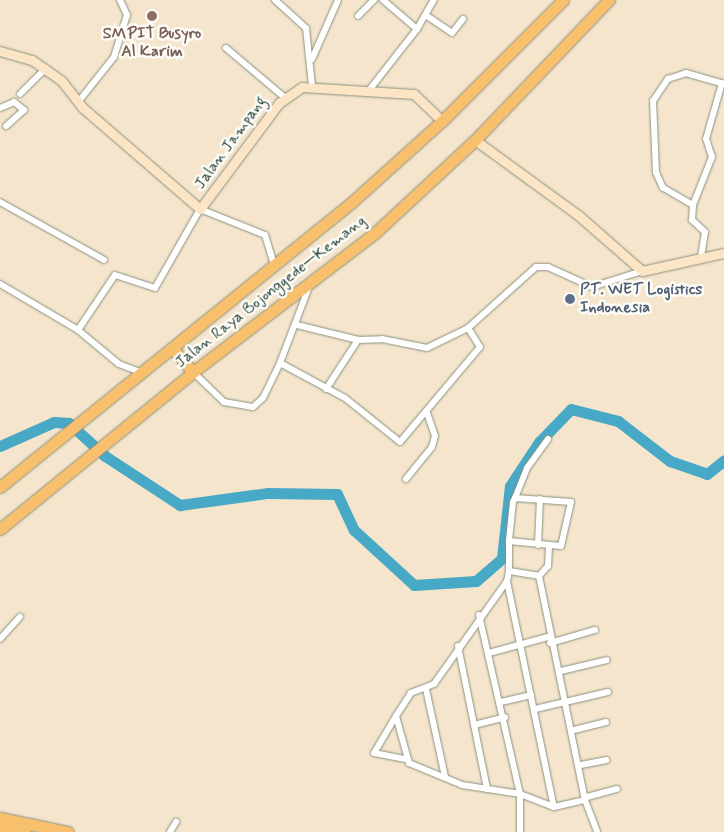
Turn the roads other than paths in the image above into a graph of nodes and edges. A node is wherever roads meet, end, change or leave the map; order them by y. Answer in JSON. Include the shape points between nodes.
{"nodes":[{"id":1,"x":120,"y":0,"type":"edge"},
{"id":2,"x":275,"y":0,"type":"edge"},
{"id":3,"x":338,"y":0,"type":"edge"},
{"id":4,"x":374,"y":0,"type":"edge"},
{"id":5,"x":382,"y":0,"type":"edge"},
{"id":6,"x":434,"y":0,"type":"edge"},
{"id":7,"x":563,"y":0,"type":"edge"},
{"id":8,"x":609,"y":0,"type":"edge"},
{"id":9,"x":358,"y":16,"type":"dead end"},
{"id":10,"x":426,"y":16,"type":"junction"},
{"id":11,"x":463,"y":20,"type":"dead end"},
{"id":12,"x":417,"y":29,"type":"junction"},
{"id":13,"x":226,"y":48,"type":"dead end"},
{"id":14,"x":0,"y":51,"type":"edge"},
{"id":15,"x":310,"y":63,"type":"junction"},
{"id":16,"x":46,"y":68,"type":"junction"},
{"id":17,"x":723,"y":83,"type":"edge"},
{"id":18,"x":312,"y":86,"type":"junction"},
{"id":19,"x":370,"y":89,"type":"junction"},
{"id":20,"x":20,"y":94,"type":"dead end"},
{"id":21,"x":284,"y":97,"type":"junction"},
{"id":22,"x":79,"y":102,"type":"junction"},
{"id":23,"x":0,"y":108,"type":"edge"},
{"id":24,"x":442,"y":121,"type":"junction"},
{"id":25,"x":6,"y":126,"type":"dead end"},
{"id":26,"x":475,"y":140,"type":"junction"},
{"id":27,"x":693,"y":205,"type":"junction"},
{"id":28,"x":2,"y":206,"type":"edge"},
{"id":29,"x":200,"y":209,"type":"junction"},
{"id":30,"x":724,"y":253,"type":"edge"},
{"id":31,"x":701,"y":257,"type":"junction"},
{"id":32,"x":104,"y":260,"type":"dead end"},
{"id":33,"x":273,"y":262,"type":"dead end"},
{"id":34,"x":642,"y":272,"type":"junction"},
{"id":35,"x":0,"y":284,"type":"edge"},
{"id":36,"x":309,"y":287,"type":"junction"},
{"id":37,"x":297,"y":326,"type":"junction"},
{"id":38,"x":468,"y":328,"type":"junction"},
{"id":39,"x":78,"y":330,"type":"junction"},
{"id":40,"x":358,"y":340,"type":"junction"},
{"id":41,"x":174,"y":350,"type":"junction"},
{"id":42,"x":280,"y":363,"type":"junction"},
{"id":43,"x":193,"y":372,"type":"junction"},
{"id":44,"x":144,"y":373,"type":"junction"},
{"id":45,"x":326,"y":389,"type":"junction"},
{"id":46,"x":428,"y":413,"type":"junction"},
{"id":47,"x":548,"y":439,"type":"dead end"},
{"id":48,"x":406,"y":479,"type":"dead end"},
{"id":49,"x":0,"y":487,"type":"edge"},
{"id":50,"x":515,"y":498,"type":"junction"},
{"id":51,"x":540,"y":499,"type":"junction"},
{"id":52,"x":0,"y":529,"type":"edge"},
{"id":53,"x":510,"y":541,"type":"junction"},
{"id":54,"x":538,"y":545,"type":"junction"},
{"id":55,"x":549,"y":546,"type":"junction"},
{"id":56,"x":509,"y":571,"type":"junction"},
{"id":57,"x":539,"y":576,"type":"junction"},
{"id":58,"x":507,"y":581,"type":"junction"},
{"id":59,"x":479,"y":615,"type":"junction"},
{"id":60,"x":20,"y":617,"type":"dead end"},
{"id":61,"x":594,"y":630,"type":"dead end"},
{"id":62,"x":0,"y":639,"type":"edge"},
{"id":63,"x":549,"y":640,"type":"junction"},
{"id":64,"x":520,"y":645,"type":"junction"},
{"id":65,"x":458,"y":646,"type":"junction"},
{"id":66,"x":489,"y":653,"type":"junction"},
{"id":67,"x":607,"y":660,"type":"dead end"},
{"id":68,"x":562,"y":671,"type":"junction"},
{"id":69,"x":426,"y":689,"type":"junction"},
{"id":70,"x":608,"y":692,"type":"dead end"},
{"id":71,"x":531,"y":695,"type":"junction"},
{"id":72,"x":501,"y":702,"type":"junction"},
{"id":73,"x":568,"y":702,"type":"junction"},
{"id":74,"x":535,"y":709,"type":"junction"},
{"id":75,"x":396,"y":716,"type":"junction"},
{"id":76,"x":504,"y":716,"type":"junction"},
{"id":77,"x":606,"y":722,"type":"dead end"},
{"id":78,"x":474,"y":725,"type":"junction"},
{"id":79,"x":574,"y":730,"type":"junction"},
{"id":80,"x":405,"y":760,"type":"junction"},
{"id":81,"x":607,"y":760,"type":"dead end"},
{"id":82,"x":581,"y":765,"type":"junction"},
{"id":83,"x":445,"y":778,"type":"junction"},
{"id":84,"x":487,"y":789,"type":"junction"},
{"id":85,"x":617,"y":789,"type":"dead end"},
{"id":86,"x":520,"y":794,"type":"junction"},
{"id":87,"x":586,"y":798,"type":"junction"},
{"id":88,"x":554,"y":807,"type":"junction"},
{"id":89,"x":0,"y":818,"type":"edge"},
{"id":90,"x":176,"y":822,"type":"dead end"},
{"id":91,"x":0,"y":827,"type":"edge"},
{"id":92,"x":49,"y":832,"type":"edge"},
{"id":93,"x":68,"y":832,"type":"edge"},
{"id":94,"x":170,"y":832,"type":"edge"},
{"id":95,"x":520,"y":832,"type":"edge"},
{"id":96,"x":597,"y":832,"type":"edge"}],
"edges":[{"from":1,"to":22,"type":"street","via":[[127,15],[114,57]]},
{"from":2,"to":15,"type":"street","via":[[303,23],[310,42]]},
{"from":3,"to":15,"type":"street"},
{"from":4,"to":9,"type":"street"},
{"from":5,"to":12,"type":"street"},
{"from":6,"to":10,"type":"street"},
{"from":7,"to":24,"type":"highway","name":"Jalan Raya Bojonggede—Kemang"},
{"from":8,"to":26,"type":"highway","name":"Jalan Raya Bojonggede—Kemang"},
{"from":10,"to":11,"type":"street","via":[[452,33]]},
{"from":10,"to":12,"type":"street"},
{"from":12,"to":19,"type":"street"},
{"from":13,"to":21,"type":"street"},
{"from":14,"to":16,"type":"street","name":"Jalan Jampang"},
{"from":15,"to":18,"type":"street"},
{"from":16,"to":20,"type":"street"},
{"from":16,"to":22,"type":"street","name":"Jalan Jampang"},
{"from":17,"to":27,"type":"street","via":[[706,139],[712,157]]},
{"from":17,"to":27,"type":"street","via":[[686,73],[668,79],[653,101],[656,172],[663,188]]},
{"from":18,"to":19,"type":"street","name":"Jalan Jampang"},
{"from":18,"to":21,"type":"street","name":"Jalan Jampang"},
{"from":19,"to":24,"type":"street","name":"Jalan Jampang","via":[[414,94]]},
{"from":21,"to":29,"type":"street","name":"Jalan Jampang"},
{"from":22,"to":29,"type":"street","name":"Jalan Jampang"},
{"from":23,"to":25,"type":"street","via":[[14,102],[24,110]]},
{"from":24,"to":41,"type":"highway","name":"Jalan Raya Bojonggede—Kemang"},
{"from":26,"to":34,"type":"street","via":[[578,214]]},
{"from":26,"to":36,"type":"highway","name":"Jalan Raya Bojonggede—Kemang","via":[[376,232]]},
{"from":27,"to":31,"type":"street","via":[[692,220],[705,232]]},
{"from":28,"to":32,"type":"street"},
{"from":29,"to":33,"type":"street","via":[[265,236]]},
{"from":29,"to":39,"type":"street","via":[[155,288],[115,275]]},
{"from":30,"to":31,"type":"street"},
{"from":31,"to":34,"type":"street"},
{"from":34,"to":38,"type":"street","via":[[592,287],[539,266]]},
{"from":35,"to":39,"type":"street"},
{"from":36,"to":37,"type":"street"},
{"from":36,"to":43,"type":"highway","name":"Jalan Raya Bojonggede—Kemang"},
{"from":37,"to":40,"type":"street"},
{"from":37,"to":42,"type":"street"},
{"from":38,"to":40,"type":"street","via":[[428,348],[382,340]]},
{"from":38,"to":46,"type":"street","via":[[481,345],[448,380]]},
{"from":39,"to":44,"type":"street","via":[[119,364]]},
{"from":40,"to":45,"type":"street"},
{"from":41,"to":43,"type":"highway"},
{"from":41,"to":44,"type":"highway","name":"Jalan Raya Bojonggede—Kemang"},
{"from":42,"to":43,"type":"street","via":[[263,398],[253,407],[224,402]]},
{"from":42,"to":45,"type":"street"},
{"from":43,"to":52,"type":"highway","name":"Jalan Raya Bojonggede—Kemang"},
{"from":44,"to":49,"type":"highway","name":"Jalan Raya Bojonggede—Kemang"},
{"from":45,"to":46,"type":"street","via":[[345,398],[400,442]]},
{"from":46,"to":48,"type":"street","via":[[435,436],[432,447]]},
{"from":47,"to":50,"type":"street","via":[[528,466]]},
{"from":50,"to":51,"type":"street"},
{"from":50,"to":53,"type":"street"},
{"from":51,"to":54,"type":"street"},
{"from":51,"to":55,"type":"street","via":[[572,503],[565,540],[560,547]]},
{"from":53,"to":54,"type":"street"},
{"from":53,"to":56,"type":"street"},
{"from":54,"to":55,"type":"street"},
{"from":55,"to":57,"type":"street","via":[[548,566]]},
{"from":56,"to":57,"type":"street"},
{"from":56,"to":58,"type":"street"},
{"from":57,"to":63,"type":"street"},
{"from":58,"to":59,"type":"street"},
{"from":58,"to":64,"type":"street"},
{"from":59,"to":65,"type":"street"},
{"from":59,"to":66,"type":"street"},
{"from":60,"to":62,"type":"street"},
{"from":61,"to":63,"type":"street"},
{"from":63,"to":64,"type":"street"},
{"from":63,"to":68,"type":"street"},
{"from":64,"to":66,"type":"street"},
{"from":64,"to":71,"type":"street"},
{"from":65,"to":69,"type":"street","via":[[434,684]]},
{"from":65,"to":78,"type":"street"},
{"from":66,"to":72,"type":"street"},
{"from":67,"to":68,"type":"street"},
{"from":68,"to":73,"type":"street"},
{"from":69,"to":75,"type":"street","via":[[410,694]]},
{"from":69,"to":83,"type":"street"},
{"from":70,"to":73,"type":"street"},
{"from":71,"to":72,"type":"street"},
{"from":71,"to":74,"type":"street"},
{"from":72,"to":76,"type":"street"},
{"from":73,"to":74,"type":"street"},
{"from":73,"to":79,"type":"street"},
{"from":74,"to":88,"type":"street"},
{"from":75,"to":80,"type":"street"},
{"from":75,"to":80,"type":"street","via":[[374,753]]},
{"from":76,"to":78,"type":"street"},
{"from":76,"to":86,"type":"street"},
{"from":77,"to":79,"type":"street"},
{"from":78,"to":84,"type":"street"},
{"from":79,"to":82,"type":"street"},
{"from":80,"to":83,"type":"street"},
{"from":81,"to":82,"type":"street"},
{"from":82,"to":87,"type":"street"},
{"from":83,"to":84,"type":"street"},
{"from":84,"to":86,"type":"street"},
{"from":85,"to":87,"type":"street"},
{"from":86,"to":88,"type":"street"},
{"from":86,"to":95,"type":"street"},
{"from":87,"to":88,"type":"street"},
{"from":87,"to":96,"type":"street"},
{"from":89,"to":93,"type":"highway"},
{"from":90,"to":94,"type":"street"},
{"from":91,"to":92,"type":"highway"}]}
